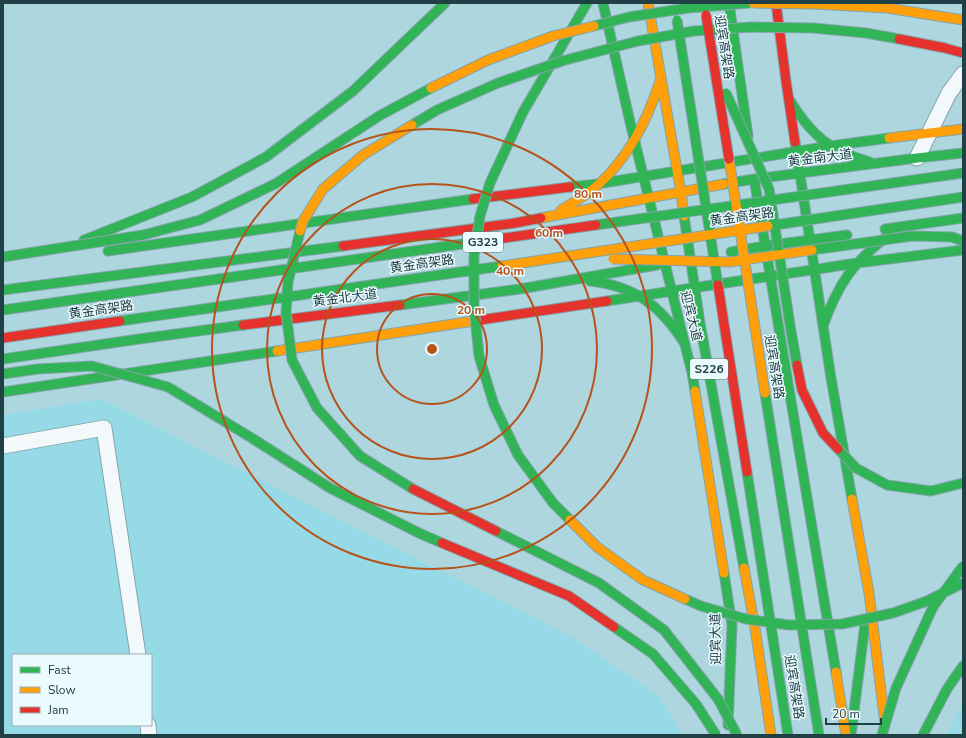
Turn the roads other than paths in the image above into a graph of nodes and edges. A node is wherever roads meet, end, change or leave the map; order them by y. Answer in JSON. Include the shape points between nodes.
{"nodes":[{"id":1,"x":445,"y":3,"type":"edge"},
{"id":2,"x":587,"y":3,"type":"edge"},
{"id":3,"x":603,"y":3,"type":"edge"},
{"id":4,"x":648,"y":3,"type":"edge"},
{"id":5,"x":675,"y":3,"type":"edge"},
{"id":6,"x":704,"y":3,"type":"edge"},
{"id":7,"x":729,"y":3,"type":"edge"},
{"id":8,"x":752,"y":3,"type":"edge"},
{"id":9,"x":776,"y":3,"type":"edge"},
{"id":10,"x":963,"y":20,"type":"edge"},
{"id":11,"x":963,"y":53,"type":"edge"},
{"id":12,"x":714,"y":66,"type":"junction"},
{"id":13,"x":963,"y":74,"type":"edge"},
{"id":14,"x":661,"y":78,"type":"junction"},
{"id":15,"x":789,"y":99,"type":"junction"},
{"id":16,"x":963,"y":129,"type":"edge"},
{"id":17,"x":929,"y":133,"type":"junction"},
{"id":18,"x":634,"y":141,"type":"junction"},
{"id":19,"x":830,"y":146,"type":"junction"},
{"id":20,"x":797,"y":151,"type":"junction"},
{"id":21,"x":963,"y":153,"type":"edge"},
{"id":22,"x":917,"y":158,"type":"junction"},
{"id":23,"x":751,"y":159,"type":"junction"},
{"id":24,"x":875,"y":163,"type":"junction"},
{"id":25,"x":677,"y":171,"type":"junction"},
{"id":26,"x":800,"y":173,"type":"junction"},
{"id":27,"x":963,"y":173,"type":"edge"},
{"id":28,"x":644,"y":177,"type":"junction"},
{"id":29,"x":754,"y":179,"type":"junction"},
{"id":30,"x":598,"y":184,"type":"junction"},
{"id":31,"x":681,"y":193,"type":"junction"},
{"id":32,"x":963,"y":197,"type":"edge"},
{"id":33,"x":649,"y":199,"type":"junction"},
{"id":34,"x":548,"y":217,"type":"junction"},
{"id":35,"x":963,"y":218,"type":"edge"},
{"id":36,"x":906,"y":226,"type":"junction"},
{"id":37,"x":875,"y":231,"type":"dead end"},
{"id":38,"x":859,"y":233,"type":"dead end"},
{"id":39,"x":810,"y":239,"type":"junction"},
{"id":40,"x":963,"y":242,"type":"edge"},
{"id":41,"x":765,"y":246,"type":"junction"},
{"id":42,"x":64,"y":247,"type":"junction"},
{"id":43,"x":963,"y":250,"type":"edge"},
{"id":44,"x":96,"y":253,"type":"dead end"},
{"id":45,"x":3,"y":257,"type":"edge"},
{"id":46,"x":554,"y":258,"type":"junction"},
{"id":47,"x":690,"y":260,"type":"junction"},
{"id":48,"x":857,"y":263,"type":"junction"},
{"id":49,"x":665,"y":264,"type":"junction"},
{"id":50,"x":814,"y":270,"type":"junction"},
{"id":51,"x":770,"y":276,"type":"junction"},
{"id":52,"x":565,"y":281,"type":"junction"},
{"id":53,"x":694,"y":288,"type":"junction"},
{"id":54,"x":3,"y":290,"type":"edge"},
{"id":55,"x":672,"y":291,"type":"junction"},
{"id":56,"x":638,"y":296,"type":"junction"},
{"id":57,"x":3,"y":310,"type":"edge"},
{"id":58,"x":823,"y":326,"type":"junction"},
{"id":59,"x":3,"y":338,"type":"edge"},
{"id":60,"x":685,"y":344,"type":"junction"},
{"id":61,"x":3,"y":359,"type":"edge"},
{"id":62,"x":3,"y":374,"type":"edge"},
{"id":63,"x":3,"y":392,"type":"edge"},
{"id":64,"x":3,"y":446,"type":"edge"},
{"id":65,"x":963,"y":483,"type":"edge"},
{"id":66,"x":963,"y":566,"type":"edge"},
{"id":67,"x":963,"y":583,"type":"edge"},
{"id":68,"x":869,"y":593,"type":"junction"},
{"id":69,"x":138,"y":654,"type":"edge"},
{"id":70,"x":963,"y":666,"type":"edge"},
{"id":71,"x":716,"y":735,"type":"edge"},
{"id":72,"x":730,"y":735,"type":"edge"},
{"id":73,"x":737,"y":735,"type":"edge"},
{"id":74,"x":771,"y":735,"type":"edge"},
{"id":75,"x":788,"y":735,"type":"edge"},
{"id":76,"x":819,"y":735,"type":"edge"},
{"id":77,"x":846,"y":735,"type":"edge"},
{"id":78,"x":851,"y":735,"type":"edge"},
{"id":79,"x":882,"y":735,"type":"edge"},
{"id":80,"x":886,"y":735,"type":"edge"},
{"id":81,"x":923,"y":735,"type":"edge"}],
"edges":[{"from":1,"to":42,"type":"main road","bridge":true,"via":[[354,91],[266,157],[192,197]]},
{"from":2,"to":67,"type":"main road","bridge":true,"via":[[523,112],[490,183],[480,216],[474,256],[474,306],[479,356],[494,405],[518,455],[553,503],[597,547],[643,580],[701,606],[746,619],[789,625],[842,624],[893,613],[927,601]]},
{"from":3,"to":18,"type":"main road","name":"迎宾大道"},
{"from":4,"to":14,"type":"main road","name":"迎宾大道","number":"S226"},
{"from":5,"to":75,"type":"main road","name":"迎宾高架路","bridge":true},
{"from":6,"to":12,"type":"main road","name":"迎宾高架路","bridge":true},
{"from":7,"to":23,"type":"main road"},
{"from":8,"to":10,"type":"main road","bridge":true,"via":[[887,8]]},
{"from":8,"to":42,"type":"main road","bridge":true,"via":[[688,8],[629,18],[553,36],[488,60],[425,91],[379,116],[275,184],[200,220],[143,235]]},
{"from":9,"to":15,"type":"main road"},
{"from":11,"to":73,"type":"main road","bridge":true,"via":[[866,33],[813,28],[751,27],[701,31],[638,41],[562,60],[498,83],[437,110],[363,155],[323,189],[303,221],[288,282],[286,312],[292,360],[317,408],[360,456],[407,486],[599,583],[664,630],[718,699]]},
{"from":12,"to":65,"type":"main road","bridge":true,"via":[[769,189],[802,390],[823,433],[856,468],[887,485],[931,491]]},
{"from":12,"to":76,"type":"main road","name":"迎宾高架路","bridge":true},
{"from":13,"to":17,"type":"street","via":[[949,93]]},
{"from":14,"to":18,"type":"main road","via":[[647,118]]},
{"from":14,"to":25,"type":"main road","name":"迎宾大道","number":"S226"},
{"from":15,"to":19,"type":"main road","via":[[808,127]]},
{"from":15,"to":20,"type":"main road"},
{"from":16,"to":17,"type":"main road"},
{"from":17,"to":19,"type":"main road"},
{"from":17,"to":22,"type":"street"},
{"from":18,"to":28,"type":"main road","name":"迎宾大道"},
{"from":18,"to":30,"type":"main road","via":[[620,161]]},
{"from":19,"to":20,"type":"main road"},
{"from":19,"to":24,"type":"main road","via":[[845,155]]},
{"from":20,"to":23,"type":"main road"},
{"from":20,"to":26,"type":"main road"},
{"from":21,"to":22,"type":"main road","name":"黄金南大道"},
{"from":22,"to":24,"type":"main road","name":"黄金南大道"},
{"from":23,"to":25,"type":"main road"},
{"from":23,"to":29,"type":"main road"},
{"from":24,"to":26,"type":"main road","name":"黄金南大道"},
{"from":25,"to":28,"type":"main road"},
{"from":25,"to":31,"type":"main road","name":"迎宾大道","number":"S226"},
{"from":26,"to":29,"type":"main road","name":"黄金南大道"},
{"from":26,"to":39,"type":"main road"},
{"from":27,"to":57,"type":"main road","name":"黄金高架路","number":"G323","bridge":true},
{"from":28,"to":30,"type":"main road"},
{"from":28,"to":33,"type":"main road","name":"迎宾大道"},
{"from":29,"to":31,"type":"main road","name":"黄金南大道"},
{"from":29,"to":41,"type":"main road"},
{"from":30,"to":34,"type":"main road","via":[[566,208]]},
{"from":30,"to":44,"type":"main road","via":[[478,198]]},
{"from":31,"to":33,"type":"main road"},
{"from":31,"to":47,"type":"main road","name":"迎宾大道","number":"S226"},
{"from":32,"to":46,"type":"main road","name":"黄金高架路","number":"G323","bridge":true},
{"from":33,"to":34,"type":"main road"},
{"from":33,"to":49,"type":"main road","name":"迎宾大道"},
{"from":34,"to":54,"type":"main road"},
{"from":35,"to":36,"type":"main road"},
{"from":36,"to":37,"type":"main road"},
{"from":36,"to":48,"type":"main road","via":[[873,247]]},
{"from":38,"to":39,"type":"main road"},
{"from":39,"to":41,"type":"main road"},
{"from":39,"to":50,"type":"main road"},
{"from":40,"to":46,"type":"main road","bridge":true,"via":[[952,237],[912,236],[729,262]]},
{"from":41,"to":47,"type":"main road"},
{"from":41,"to":51,"type":"main road"},
{"from":42,"to":45,"type":"main road","bridge":true},
{"from":43,"to":48,"type":"main road"},
{"from":46,"to":59,"type":"main road","name":"黄金高架路","number":"G323","bridge":true},
{"from":47,"to":49,"type":"main road","name":"黄金北大道"},
{"from":47,"to":53,"type":"main road","name":"迎宾大道","number":"S226"},
{"from":48,"to":50,"type":"main road"},
{"from":48,"to":58,"type":"main road","via":[[836,292]]},
{"from":49,"to":52,"type":"main road","name":"黄金北大道"},
{"from":49,"to":55,"type":"main road","name":"迎宾大道"},
{"from":50,"to":51,"type":"main road"},
{"from":50,"to":58,"type":"main road"},
{"from":51,"to":53,"type":"main road"},
{"from":51,"to":77,"type":"main road"},
{"from":52,"to":56,"type":"main road","via":[[581,280],[614,285]]},
{"from":52,"to":61,"type":"main road","name":"黄金北大道","via":[[139,338]]},
{"from":53,"to":55,"type":"main road"},
{"from":53,"to":74,"type":"main road","name":"迎宾大道","number":"S226","via":[[755,628]]},
{"from":55,"to":56,"type":"main road"},
{"from":55,"to":60,"type":"main road","name":"迎宾大道"},
{"from":56,"to":60,"type":"main road","via":[[668,320]]},
{"from":56,"to":63,"type":"main road"},
{"from":58,"to":68,"type":"main road"},
{"from":60,"to":72,"type":"main road","name":"迎宾大道","via":[[692,373],[732,625],[728,722]]},
{"from":62,"to":71,"type":"main road","bridge":true,"via":[[92,366],[168,387],[330,488],[421,534],[568,596],[653,654],[696,704]]},
{"from":64,"to":69,"type":"street","via":[[104,428]]},
{"from":66,"to":79,"type":"main road","bridge":true,"via":[[933,607],[896,688]]},
{"from":68,"to":78,"type":"main road"},
{"from":68,"to":80,"type":"main road"},
{"from":70,"to":81,"type":"main road","via":[[947,688]]}]}
